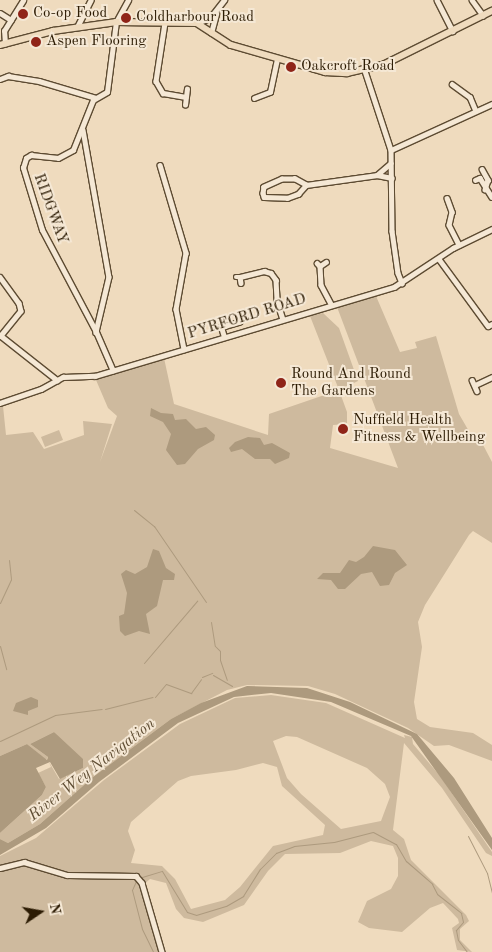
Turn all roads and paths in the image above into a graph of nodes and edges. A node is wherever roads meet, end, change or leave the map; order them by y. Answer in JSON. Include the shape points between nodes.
{"nodes":[{"id":1,"x":23,"y":0,"type":"edge"},
{"id":2,"x":91,"y":0,"type":"edge"},
{"id":3,"x":128,"y":0,"type":"edge"},
{"id":4,"x":224,"y":0,"type":"edge"},
{"id":5,"x":437,"y":0,"type":"edge"},
{"id":6,"x":472,"y":0,"type":"edge"},
{"id":7,"x":492,"y":10,"type":"edge"},
{"id":8,"x":0,"y":13,"type":"edge"},
{"id":9,"x":216,"y":13,"type":"junction"},
{"id":10,"x":484,"y":15,"type":"junction"},
{"id":11,"x":11,"y":20,"type":"junction"},
{"id":12,"x":116,"y":22,"type":"junction"},
{"id":13,"x":165,"y":23,"type":"junction"},
{"id":14,"x":197,"y":23,"type":"junction"},
{"id":15,"x":77,"y":27,"type":"junction"},
{"id":16,"x":453,"y":31,"type":"junction"},
{"id":17,"x":211,"y":33,"type":"junction"},
{"id":18,"x":2,"y":44,"type":"edge"},
{"id":19,"x":277,"y":59,"type":"junction"},
{"id":20,"x":365,"y":71,"type":"junction"},
{"id":21,"x":0,"y":79,"type":"edge"},
{"id":22,"x":452,"y":84,"type":"dead end"},
{"id":23,"x":187,"y":89,"type":"dead end"},
{"id":24,"x":186,"y":97,"type":"junction"},
{"id":25,"x":96,"y":98,"type":"junction"},
{"id":26,"x":254,"y":98,"type":"dead end"},
{"id":27,"x":492,"y":104,"type":"edge"},
{"id":28,"x":185,"y":106,"type":"dead end"},
{"id":29,"x":476,"y":111,"type":"junction"},
{"id":30,"x":82,"y":130,"type":"junction"},
{"id":31,"x":391,"y":150,"type":"junction"},
{"id":32,"x":391,"y":163,"type":"junction"},
{"id":33,"x":160,"y":165,"type":"dead end"},
{"id":34,"x":482,"y":169,"type":"dead end"},
{"id":35,"x":377,"y":175,"type":"junction"},
{"id":36,"x":392,"y":178,"type":"junction"},
{"id":37,"x":475,"y":180,"type":"dead end"},
{"id":38,"x":306,"y":185,"type":"junction"},
{"id":39,"x":486,"y":190,"type":"junction"},
{"id":40,"x":492,"y":197,"type":"edge"},
{"id":41,"x":447,"y":200,"type":"dead end"},
{"id":42,"x":492,"y":229,"type":"edge"},
{"id":43,"x":459,"y":245,"type":"junction"},
{"id":44,"x":439,"y":259,"type":"junction"},
{"id":45,"x":326,"y":262,"type":"dead end"},
{"id":46,"x":0,"y":277,"type":"edge"},
{"id":47,"x":239,"y":279,"type":"dead end"},
{"id":48,"x":402,"y":282,"type":"junction"},
{"id":49,"x":331,"y":304,"type":"junction"},
{"id":50,"x":283,"y":319,"type":"junction"},
{"id":51,"x":239,"y":322,"type":"dead end"},
{"id":52,"x":490,"y":325,"type":"edge"},
{"id":53,"x":96,"y":332,"type":"junction"},
{"id":54,"x":492,"y":332,"type":"edge"},
{"id":55,"x":0,"y":335,"type":"edge"},
{"id":56,"x":224,"y":337,"type":"junction"},
{"id":57,"x":184,"y":349,"type":"junction"},
{"id":58,"x":113,"y":370,"type":"junction"},
{"id":59,"x":492,"y":378,"type":"edge"},
{"id":60,"x":57,"y":380,"type":"junction"},
{"id":61,"x":477,"y":391,"type":"dead end"},
{"id":62,"x":0,"y":403,"type":"edge"},
{"id":63,"x":0,"y":868,"type":"edge"},
{"id":64,"x":162,"y":952,"type":"edge"}],
"edges":[{"from":1,"to":11,"type":"street"},
{"from":2,"to":15,"type":"street"},
{"from":3,"to":12,"type":"street"},
{"from":4,"to":9,"type":"street"},
{"from":5,"to":16,"type":"street"},
{"from":6,"to":10,"type":"street"},
{"from":7,"to":10,"type":"main road"},
{"from":8,"to":11,"type":"street"},
{"from":9,"to":14,"type":"street"},
{"from":9,"to":17,"type":"street"},
{"from":10,"to":16,"type":"main road"},
{"from":11,"to":18,"type":"street","via":[[4,31]]},
{"from":12,"to":13,"type":"main road"},
{"from":12,"to":15,"type":"main road"},
{"from":12,"to":25,"type":"street","name":"RIDGWAY","via":[[107,92]]},
{"from":13,"to":14,"type":"main road"},
{"from":13,"to":24,"type":"street","via":[[156,81],[163,93]]},
{"from":14,"to":17,"type":"main road"},
{"from":15,"to":18,"type":"main road"},
{"from":16,"to":20,"type":"main road"},
{"from":17,"to":19,"type":"main road","via":[[232,45]]},
{"from":19,"to":20,"type":"main road","via":[[325,72]]},
{"from":19,"to":26,"type":"street","via":[[270,92]]},
{"from":20,"to":31,"type":"street"},
{"from":21,"to":25,"type":"street","via":[[8,76],[31,80]]},
{"from":22,"to":29,"type":"street","via":[[470,97]]},
{"from":23,"to":24,"type":"street"},
{"from":24,"to":28,"type":"street"},
{"from":25,"to":30,"type":"street","name":"RIDGWAY"},
{"from":27,"to":29,"type":"street"},
{"from":29,"to":31,"type":"street"},
{"from":30,"to":53,"type":"street","via":[[109,277]]},
{"from":30,"to":53,"type":"street","name":"RIDGWAY","via":[[68,155],[54,158],[31,155],[26,158],[23,168],[42,230]]},
{"from":31,"to":32,"type":"street"},
{"from":32,"to":35,"type":"street"},
{"from":32,"to":36,"type":"street"},
{"from":33,"to":57,"type":"street","via":[[186,253],[176,309]]},
{"from":34,"to":39,"type":"street","via":[[488,180]]},
{"from":35,"to":36,"type":"street"},
{"from":35,"to":38,"type":"street"},
{"from":36,"to":48,"type":"street","via":[[392,231]]},
{"from":37,"to":39,"type":"street","via":[[480,178]]},
{"from":38,"to":38,"type":"street","via":[[298,194],[287,198],[264,197],[263,193],[264,187],[282,179],[295,179]]},
{"from":39,"to":40,"type":"street"},
{"from":41,"to":43,"type":"street","via":[[452,212],[449,225]]},
{"from":42,"to":43,"type":"street","name":"PYRFORD ROAD"},
{"from":43,"to":44,"type":"street","name":"PYRFORD ROAD"},
{"from":44,"to":48,"type":"street","name":"PYRFORD ROAD"},
{"from":44,"to":52,"type":"street"},
{"from":45,"to":49,"type":"street","via":[[318,265],[321,285]]},
{"from":46,"to":55,"type":"street","via":[[21,311]]},
{"from":47,"to":50,"type":"street","via":[[264,271],[274,276]]},
{"from":48,"to":49,"type":"street","name":"PYRFORD ROAD"},
{"from":49,"to":50,"type":"street","name":"PYRFORD ROAD"},
{"from":50,"to":56,"type":"street","name":"PYRFORD ROAD"},
{"from":51,"to":56,"type":"street","via":[[221,327]]},
{"from":52,"to":54,"type":"street"},
{"from":53,"to":58,"type":"street","name":"RIDGWAY"},
{"from":55,"to":60,"type":"street"},
{"from":56,"to":57,"type":"street","name":"PYRFORD ROAD"},
{"from":57,"to":58,"type":"street","name":"PYRFORD ROAD"},
{"from":58,"to":60,"type":"street","name":"PYRFORD ROAD","via":[[88,378],[69,376]]},
{"from":59,"to":61,"type":"street","via":[[474,383]]},
{"from":60,"to":62,"type":"street","name":"PYRFORD ROAD"},
{"from":63,"to":64,"type":"street","via":[[24,862],[67,874],[136,876],[142,883]]}]}
